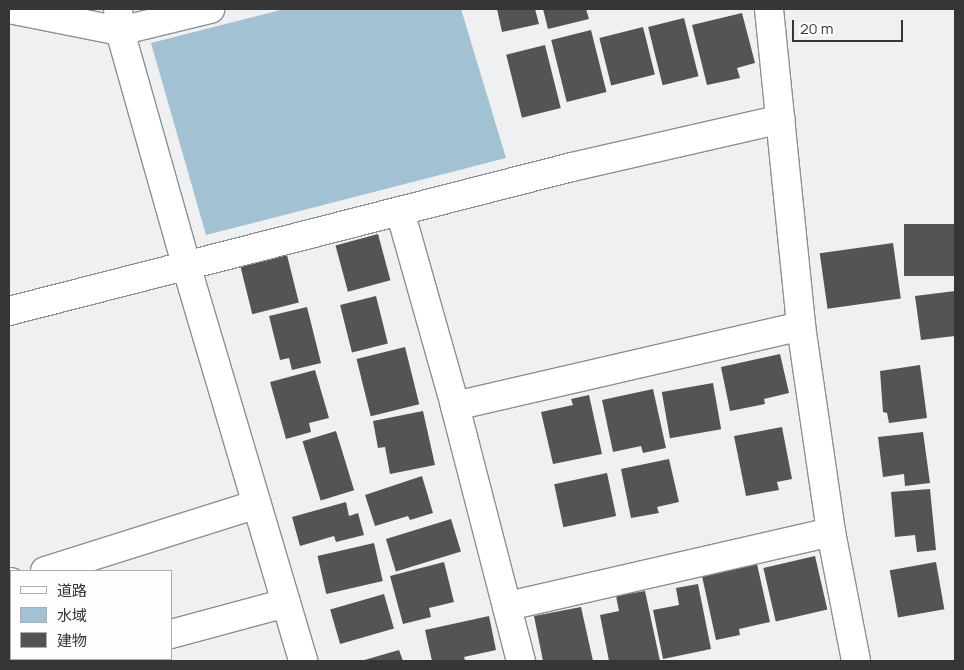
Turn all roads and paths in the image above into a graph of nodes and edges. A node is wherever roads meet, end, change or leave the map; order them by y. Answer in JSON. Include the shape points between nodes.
{"nodes":[{"id":1,"x":9,"y":9,"type":"edge"},
{"id":2,"x":210,"y":9,"type":"edge"},
{"id":3,"x":769,"y":9,"type":"edge"},
{"id":4,"x":119,"y":20,"type":"edge"},
{"id":5,"x":781,"y":118,"type":"junction"},
{"id":6,"x":400,"y":211,"type":"junction"},
{"id":7,"x":186,"y":265,"type":"junction"},
{"id":8,"x":9,"y":312,"type":"edge"},
{"id":9,"x":801,"y":326,"type":"junction"},
{"id":10,"x":455,"y":406,"type":"junction"},
{"id":11,"x":256,"y":504,"type":"junction"},
{"id":12,"x":831,"y":532,"type":"junction"},
{"id":13,"x":48,"y":570,"type":"edge"},
{"id":14,"x":286,"y":603,"type":"junction"},
{"id":15,"x":508,"y":606,"type":"junction"},
{"id":16,"x":172,"y":634,"type":"edge"},
{"id":17,"x":303,"y":661,"type":"edge"},
{"id":18,"x":520,"y":661,"type":"edge"},
{"id":19,"x":856,"y":661,"type":"edge"}],
"edges":[{"from":1,"to":4,"type":"street"},
{"from":2,"to":4,"type":"street"},
{"from":3,"to":5,"type":"street"},
{"from":4,"to":7,"type":"street"},
{"from":5,"to":6,"type":"street"},
{"from":5,"to":9,"type":"street"},
{"from":6,"to":7,"type":"street"},
{"from":6,"to":10,"type":"street"},
{"from":7,"to":8,"type":"street"},
{"from":7,"to":11,"type":"street"},
{"from":9,"to":10,"type":"street"},
{"from":9,"to":12,"type":"street"},
{"from":10,"to":15,"type":"street"},
{"from":11,"to":13,"type":"street"},
{"from":11,"to":14,"type":"street"},
{"from":12,"to":15,"type":"street"},
{"from":12,"to":19,"type":"street"},
{"from":14,"to":16,"type":"street"},
{"from":14,"to":17,"type":"street"},
{"from":15,"to":18,"type":"street"}]}
